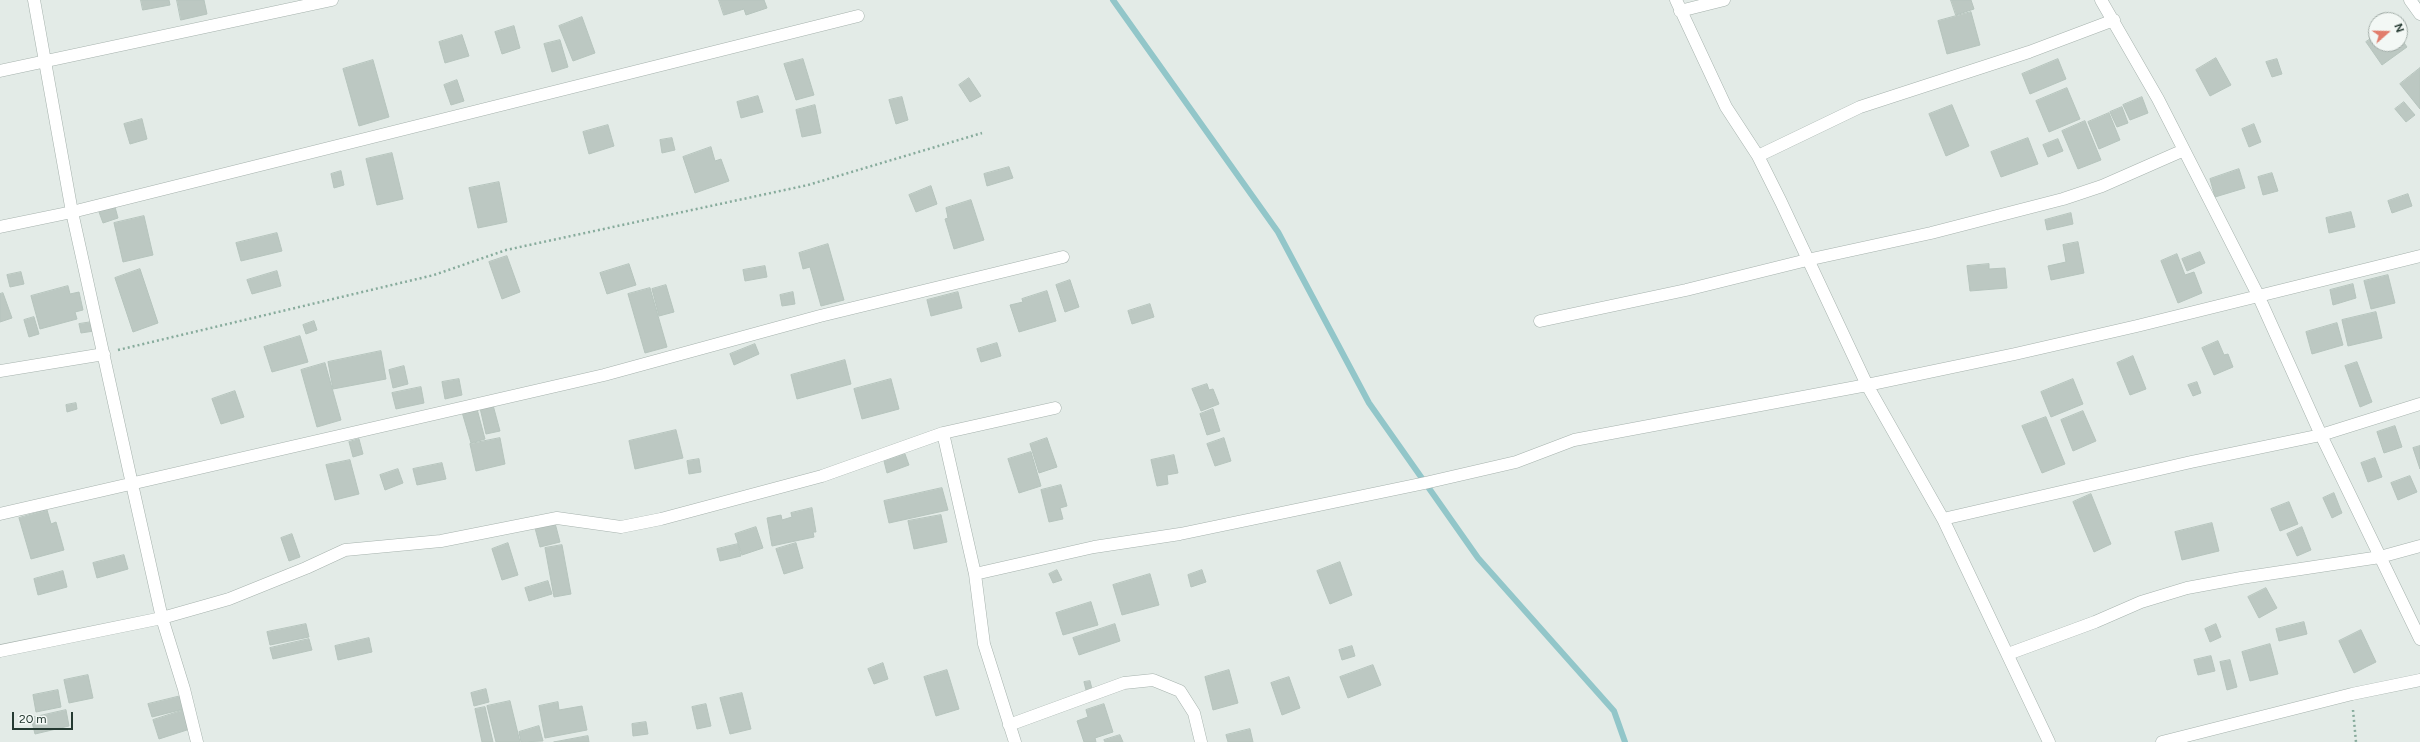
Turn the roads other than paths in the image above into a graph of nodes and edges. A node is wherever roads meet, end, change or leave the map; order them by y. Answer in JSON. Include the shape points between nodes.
{"nodes":[{"id":1,"x":34,"y":0,"type":"edge"},
{"id":2,"x":332,"y":0,"type":"edge"},
{"id":3,"x":1724,"y":0,"type":"edge"},
{"id":4,"x":2101,"y":0,"type":"edge"},
{"id":5,"x":2410,"y":0,"type":"edge"},
{"id":6,"x":1678,"y":6,"type":"edge"},
{"id":7,"x":2420,"y":14,"type":"edge"},
{"id":8,"x":858,"y":16,"type":"dead end"},
{"id":9,"x":2114,"y":20,"type":"junction"},
{"id":10,"x":44,"y":62,"type":"junction"},
{"id":11,"x":0,"y":71,"type":"edge"},
{"id":12,"x":2184,"y":150,"type":"junction"},
{"id":13,"x":1758,"y":156,"type":"junction"},
{"id":14,"x":72,"y":212,"type":"junction"},
{"id":15,"x":0,"y":227,"type":"edge"},
{"id":16,"x":2420,"y":256,"type":"edge"},
{"id":17,"x":1063,"y":257,"type":"dead end"},
{"id":18,"x":1807,"y":260,"type":"junction"},
{"id":19,"x":2258,"y":295,"type":"junction"},
{"id":20,"x":1540,"y":321,"type":"dead end"},
{"id":21,"x":104,"y":354,"type":"junction"},
{"id":22,"x":0,"y":371,"type":"edge"},
{"id":23,"x":1867,"y":385,"type":"junction"},
{"id":24,"x":2420,"y":404,"type":"edge"},
{"id":25,"x":1055,"y":408,"type":"dead end"},
{"id":26,"x":943,"y":433,"type":"junction"},
{"id":27,"x":2321,"y":435,"type":"junction"},
{"id":28,"x":132,"y":484,"type":"junction"},
{"id":29,"x":0,"y":514,"type":"edge"},
{"id":30,"x":1943,"y":519,"type":"junction"},
{"id":31,"x":2420,"y":546,"type":"edge"},
{"id":32,"x":2380,"y":557,"type":"junction"},
{"id":33,"x":975,"y":574,"type":"junction"},
{"id":34,"x":162,"y":618,"type":"junction"},
{"id":35,"x":2420,"y":639,"type":"edge"},
{"id":36,"x":0,"y":651,"type":"edge"},
{"id":37,"x":2008,"y":654,"type":"junction"},
{"id":38,"x":2420,"y":680,"type":"edge"},
{"id":39,"x":1009,"y":724,"type":"junction"},
{"id":40,"x":197,"y":742,"type":"edge"},
{"id":41,"x":1015,"y":742,"type":"edge"},
{"id":42,"x":1201,"y":742,"type":"edge"},
{"id":43,"x":2049,"y":742,"type":"edge"},
{"id":44,"x":2162,"y":742,"type":"edge"}],
"edges":[{"from":1,"to":10,"type":"street"},
{"from":2,"to":10,"type":"street"},
{"from":3,"to":6,"type":"street"},
{"from":4,"to":9,"type":"street"},
{"from":5,"to":7,"type":"street"},
{"from":6,"to":13,"type":"street","via":[[1726,107]]},
{"from":8,"to":14,"type":"street"},
{"from":9,"to":12,"type":"street"},
{"from":9,"to":13,"type":"street","via":[[2029,52],[1860,107]]},
{"from":10,"to":11,"type":"street"},
{"from":10,"to":14,"type":"street"},
{"from":12,"to":18,"type":"street","via":[[2102,186],[2063,199],[1931,233]]},
{"from":12,"to":19,"type":"street"},
{"from":13,"to":18,"type":"street"},
{"from":14,"to":15,"type":"street"},
{"from":14,"to":21,"type":"street"},
{"from":16,"to":19,"type":"street"},
{"from":17,"to":28,"type":"street","via":[[820,316],[604,375]]},
{"from":18,"to":20,"type":"street","via":[[1686,290]]},
{"from":18,"to":23,"type":"street"},
{"from":19,"to":23,"type":"street","via":[[2136,326]]},
{"from":19,"to":27,"type":"street"},
{"from":21,"to":22,"type":"street"},
{"from":21,"to":28,"type":"street"},
{"from":23,"to":30,"type":"street"},
{"from":23,"to":33,"type":"street","via":[[1574,440],[1516,462],[1425,483],[1180,534],[1094,547]]},
{"from":24,"to":27,"type":"street"},
{"from":25,"to":26,"type":"street"},
{"from":26,"to":33,"type":"street"},
{"from":26,"to":34,"type":"street","via":[[822,476],[628,526],[557,518],[441,541],[345,550],[229,599]]},
{"from":27,"to":30,"type":"street"},
{"from":27,"to":32,"type":"street"},
{"from":28,"to":29,"type":"street"},
{"from":28,"to":34,"type":"street"},
{"from":30,"to":37,"type":"street"},
{"from":31,"to":32,"type":"street"},
{"from":32,"to":35,"type":"street"},
{"from":32,"to":37,"type":"street","via":[[2187,588],[2140,602],[2095,622]]},
{"from":33,"to":39,"type":"street","via":[[984,644]]},
{"from":34,"to":36,"type":"street"},
{"from":34,"to":40,"type":"street"},
{"from":37,"to":43,"type":"street"},
{"from":38,"to":44,"type":"street","via":[[2352,694]]},
{"from":39,"to":41,"type":"street"},
{"from":39,"to":42,"type":"street","via":[[1124,683],[1153,680],[1180,691],[1194,713]]}]}
